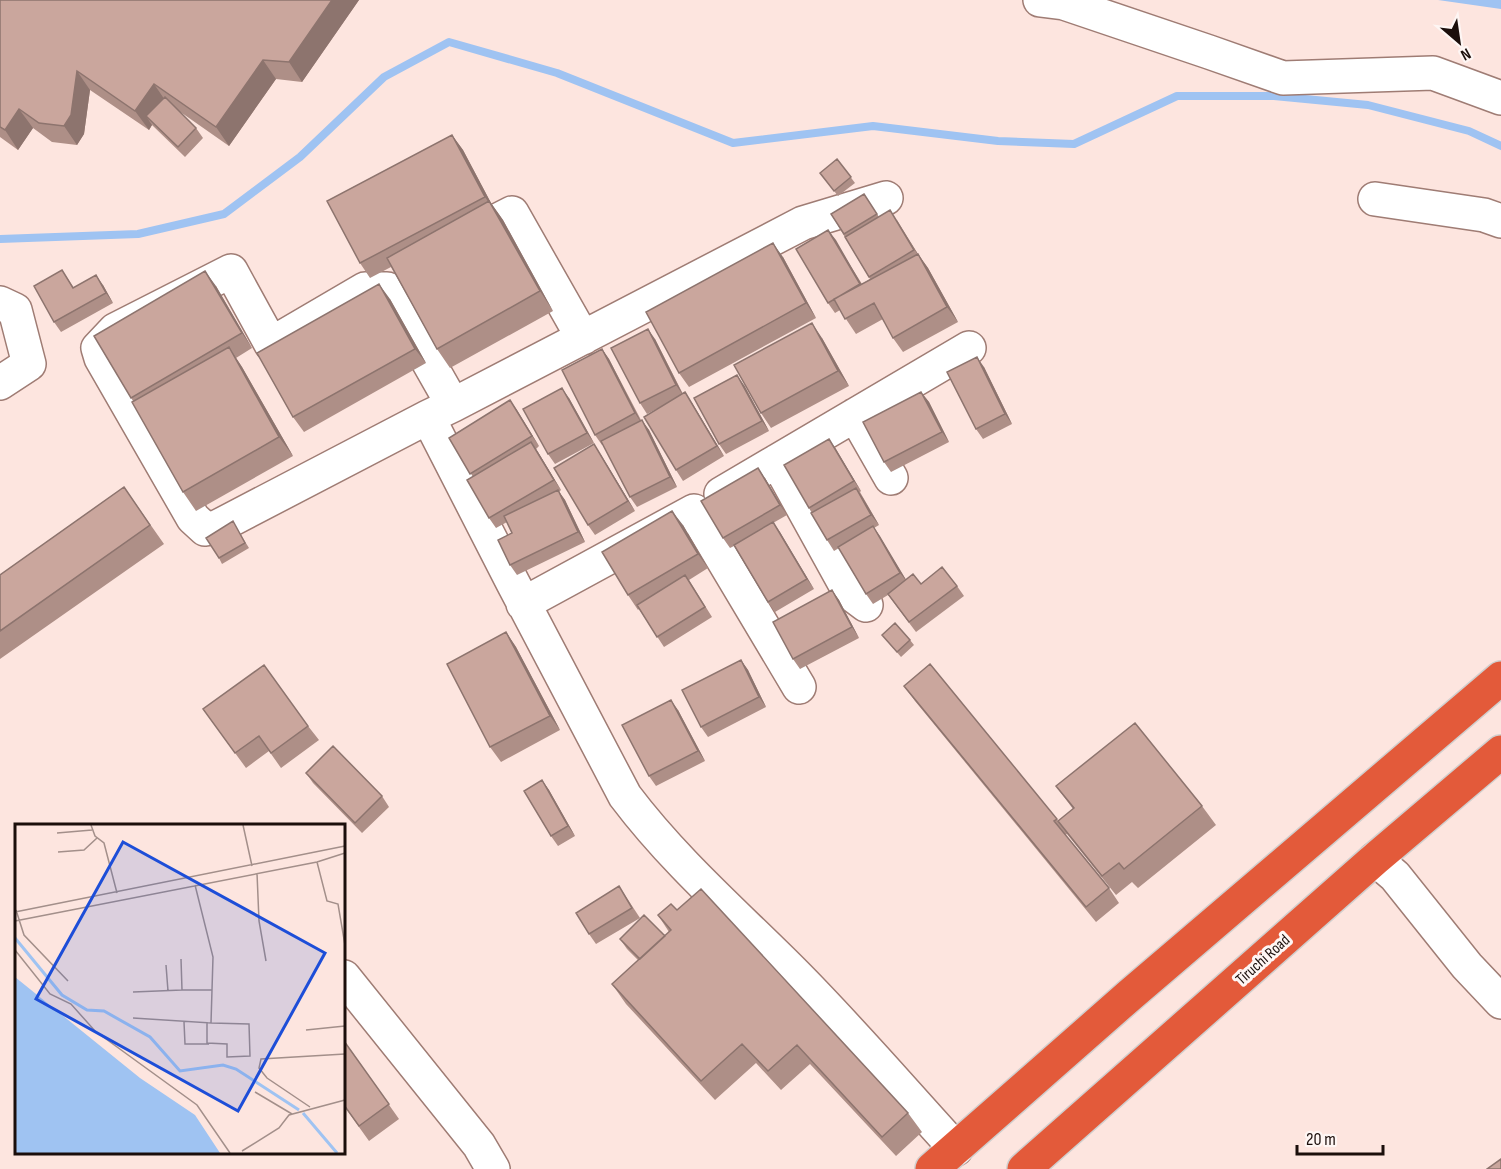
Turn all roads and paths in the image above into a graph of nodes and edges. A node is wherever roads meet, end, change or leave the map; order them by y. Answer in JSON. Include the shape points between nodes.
{"nodes":[{"id":1,"x":1041,"y":0,"type":"edge"},
{"id":2,"x":1501,"y":98,"type":"edge"},
{"id":3,"x":886,"y":198,"type":"dead end"},
{"id":4,"x":1375,"y":199,"type":"dead end"},
{"id":5,"x":1501,"y":221,"type":"edge"},
{"id":6,"x":438,"y":251,"type":"edge"},
{"id":7,"x":407,"y":267,"type":"edge"},
{"id":8,"x":365,"y":289,"type":"junction"},
{"id":9,"x":0,"y":303,"type":"edge"},
{"id":10,"x":583,"y":338,"type":"junction"},
{"id":11,"x":969,"y":348,"type":"dead end"},
{"id":12,"x":0,"y":383,"type":"edge"},
{"id":13,"x":440,"y":411,"type":"junction"},
{"id":14,"x":855,"y":415,"type":"junction"},
{"id":15,"x":777,"y":461,"type":"junction"},
{"id":16,"x":891,"y":478,"type":"dead end"},
{"id":17,"x":694,"y":511,"type":"junction"},
{"id":18,"x":523,"y":604,"type":"junction"},
{"id":19,"x":867,"y":605,"type":"edge"},
{"id":20,"x":1501,"y":678,"type":"edge"},
{"id":21,"x":799,"y":687,"type":"dead end"},
{"id":22,"x":1501,"y":752,"type":"edge"},
{"id":23,"x":1375,"y":859,"type":"junction"},
{"id":24,"x":345,"y":978,"type":"edge"},
{"id":25,"x":1501,"y":1002,"type":"edge"},
{"id":26,"x":944,"y":1159,"type":"edge"},
{"id":27,"x":493,"y":1169,"type":"edge"},
{"id":28,"x":1024,"y":1169,"type":"edge"}],
"edges":[{"from":1,"to":2,"type":"street","via":[[1064,3],[1283,78],[1433,73]]},
{"from":3,"to":10,"type":"street","via":[[803,223]]},
{"from":4,"to":5,"type":"street"},
{"from":6,"to":10,"type":"street","via":[[512,213]]},
{"from":7,"to":8,"type":"street"},
{"from":8,"to":13,"type":"street","via":[[387,289]]},
{"from":8,"to":13,"type":"street","via":[[271,344],[231,271],[115,330],[98,348],[100,358],[193,518],[205,529],[217,527]]},
{"from":9,"to":12,"type":"street","via":[[15,310],[29,364]]},
{"from":10,"to":13,"type":"street"},
{"from":11,"to":14,"type":"street"},
{"from":13,"to":18,"type":"street"},
{"from":14,"to":15,"type":"street"},
{"from":14,"to":16,"type":"street"},
{"from":15,"to":17,"type":"street"},
{"from":15,"to":19,"type":"street","via":[[850,593]]},
{"from":17,"to":18,"type":"street"},
{"from":17,"to":21,"type":"street"},
{"from":18,"to":26,"type":"street","via":[[625,796],[646,824],[809,987]]},
{"from":20,"to":26,"type":"highway","via":[[1130,994]]},
{"from":22,"to":23,"type":"highway","name":"Tiruchi Road"},
{"from":23,"to":25,"type":"street","via":[[1395,876]]},
{"from":23,"to":28,"type":"highway","name":"Tiruchi Road"},
{"from":24,"to":27,"type":"street","via":[[479,1145]]}]}
